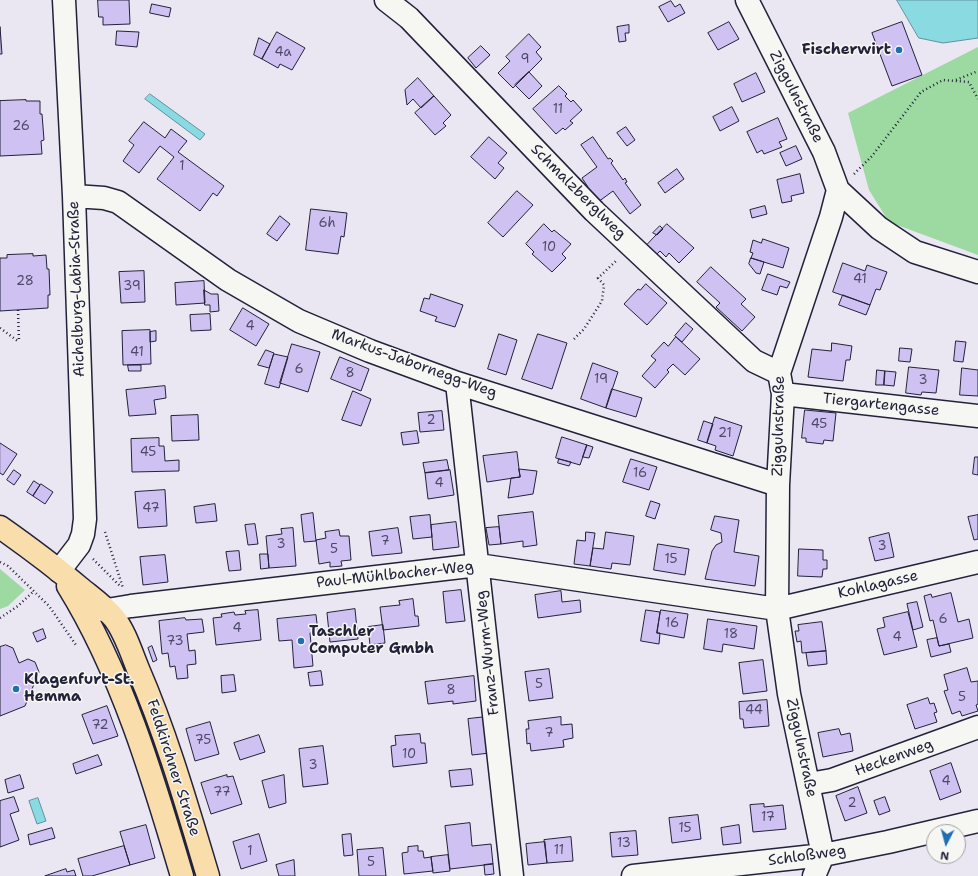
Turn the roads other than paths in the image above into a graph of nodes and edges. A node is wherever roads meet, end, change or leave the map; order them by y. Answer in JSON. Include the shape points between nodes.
{"nodes":[{"id":1,"x":64,"y":0,"type":"edge"},
{"id":2,"x":386,"y":0,"type":"edge"},
{"id":3,"x":747,"y":0,"type":"edge"},
{"id":4,"x":838,"y":190,"type":"junction"},
{"id":5,"x":74,"y":196,"type":"junction"},
{"id":6,"x":978,"y":272,"type":"edge"},
{"id":7,"x":779,"y":372,"type":"junction"},
{"id":8,"x":457,"y":383,"type":"junction"},
{"id":9,"x":783,"y":394,"type":"junction"},
{"id":10,"x":978,"y":416,"type":"edge"},
{"id":11,"x":778,"y":485,"type":"junction"},
{"id":12,"x":0,"y":527,"type":"edge"},
{"id":13,"x":978,"y":562,"type":"edge"},
{"id":14,"x":478,"y":565,"type":"junction"},
{"id":15,"x":59,"y":571,"type":"junction"},
{"id":16,"x":83,"y":609,"type":"junction"},
{"id":17,"x":778,"y":609,"type":"junction"},
{"id":18,"x":107,"y":610,"type":"junction"},
{"id":19,"x":978,"y":727,"type":"edge"},
{"id":20,"x":809,"y":784,"type":"junction"},
{"id":21,"x":978,"y":821,"type":"edge"},
{"id":22,"x":823,"y":855,"type":"junction"},
{"id":23,"x":182,"y":876,"type":"edge"},
{"id":24,"x":208,"y":876,"type":"edge"},
{"id":25,"x":512,"y":876,"type":"edge"},
{"id":26,"x":633,"y":876,"type":"edge"},
{"id":27,"x":814,"y":876,"type":"edge"}],
"edges":[{"from":1,"to":5,"type":"street","name":"Aichelburg-Labia-Straße"},
{"from":2,"to":7,"type":"street","name":"Schmalzberglweg","via":[[409,18],[594,211],[754,361]]},
{"from":3,"to":4,"type":"street","name":"Ziggulnstraße","via":[[824,152]]},
{"from":4,"to":6,"type":"street","via":[[879,228],[915,252]]},
{"from":4,"to":7,"type":"street","name":"Ziggulnstraße"},
{"from":5,"to":8,"type":"street","name":"Markus-Jabornegg-Weg","via":[[104,198],[118,202],[228,280],[299,321]]},
{"from":5,"to":15,"type":"street","name":"Aichelburg-Labia-Straße","via":[[85,518],[79,545]]},
{"from":7,"to":9,"type":"street","name":"Ziggulnstraße"},
{"from":8,"to":11,"type":"street","name":"Markus-Jabornegg-Weg"},
{"from":8,"to":14,"type":"street","name":"Franz-Wurm-Weg"},
{"from":9,"to":10,"type":"street","name":"Tiergartengasse"},
{"from":9,"to":11,"type":"street","name":"Ziggulnstraße"},
{"from":11,"to":17,"type":"street","name":"Ziggulnstraße"},
{"from":12,"to":15,"type":"main road","name":"Feldkirchner Straße"},
{"from":13,"to":17,"type":"street","name":"Kohlagasse"},
{"from":14,"to":17,"type":"street","name":"Paul-Mühlbacher-Weg"},
{"from":14,"to":18,"type":"street","name":"Paul-Mühlbacher-Weg"},
{"from":14,"to":25,"type":"street","name":"Franz-Wurm-Weg"},
{"from":15,"to":16,"type":"main road","name":"Feldkirchner Straße"},
{"from":15,"to":18,"type":"main road","name":"Feldkirchner Straße"},
{"from":16,"to":18,"type":"street","name":"Paul-Mühlbacher-Weg"},
{"from":16,"to":23,"type":"main road","name":"Feldkirchner Straße","via":[[120,687],[164,813]]},
{"from":17,"to":20,"type":"street","name":"Ziggulnstraße","via":[[789,694]]},
{"from":18,"to":24,"type":"main road","name":"Feldkirchner Straße","via":[[117,622],[146,687],[163,732]]},
{"from":19,"to":20,"type":"street","name":"Heckenweg","via":[[832,780]]},
{"from":20,"to":22,"type":"street","name":"Ziggulnstraße"},
{"from":21,"to":22,"type":"street","name":"Schloßweg"},
{"from":22,"to":26,"type":"street","name":"Schloßweg"},
{"from":22,"to":27,"type":"street"}]}
